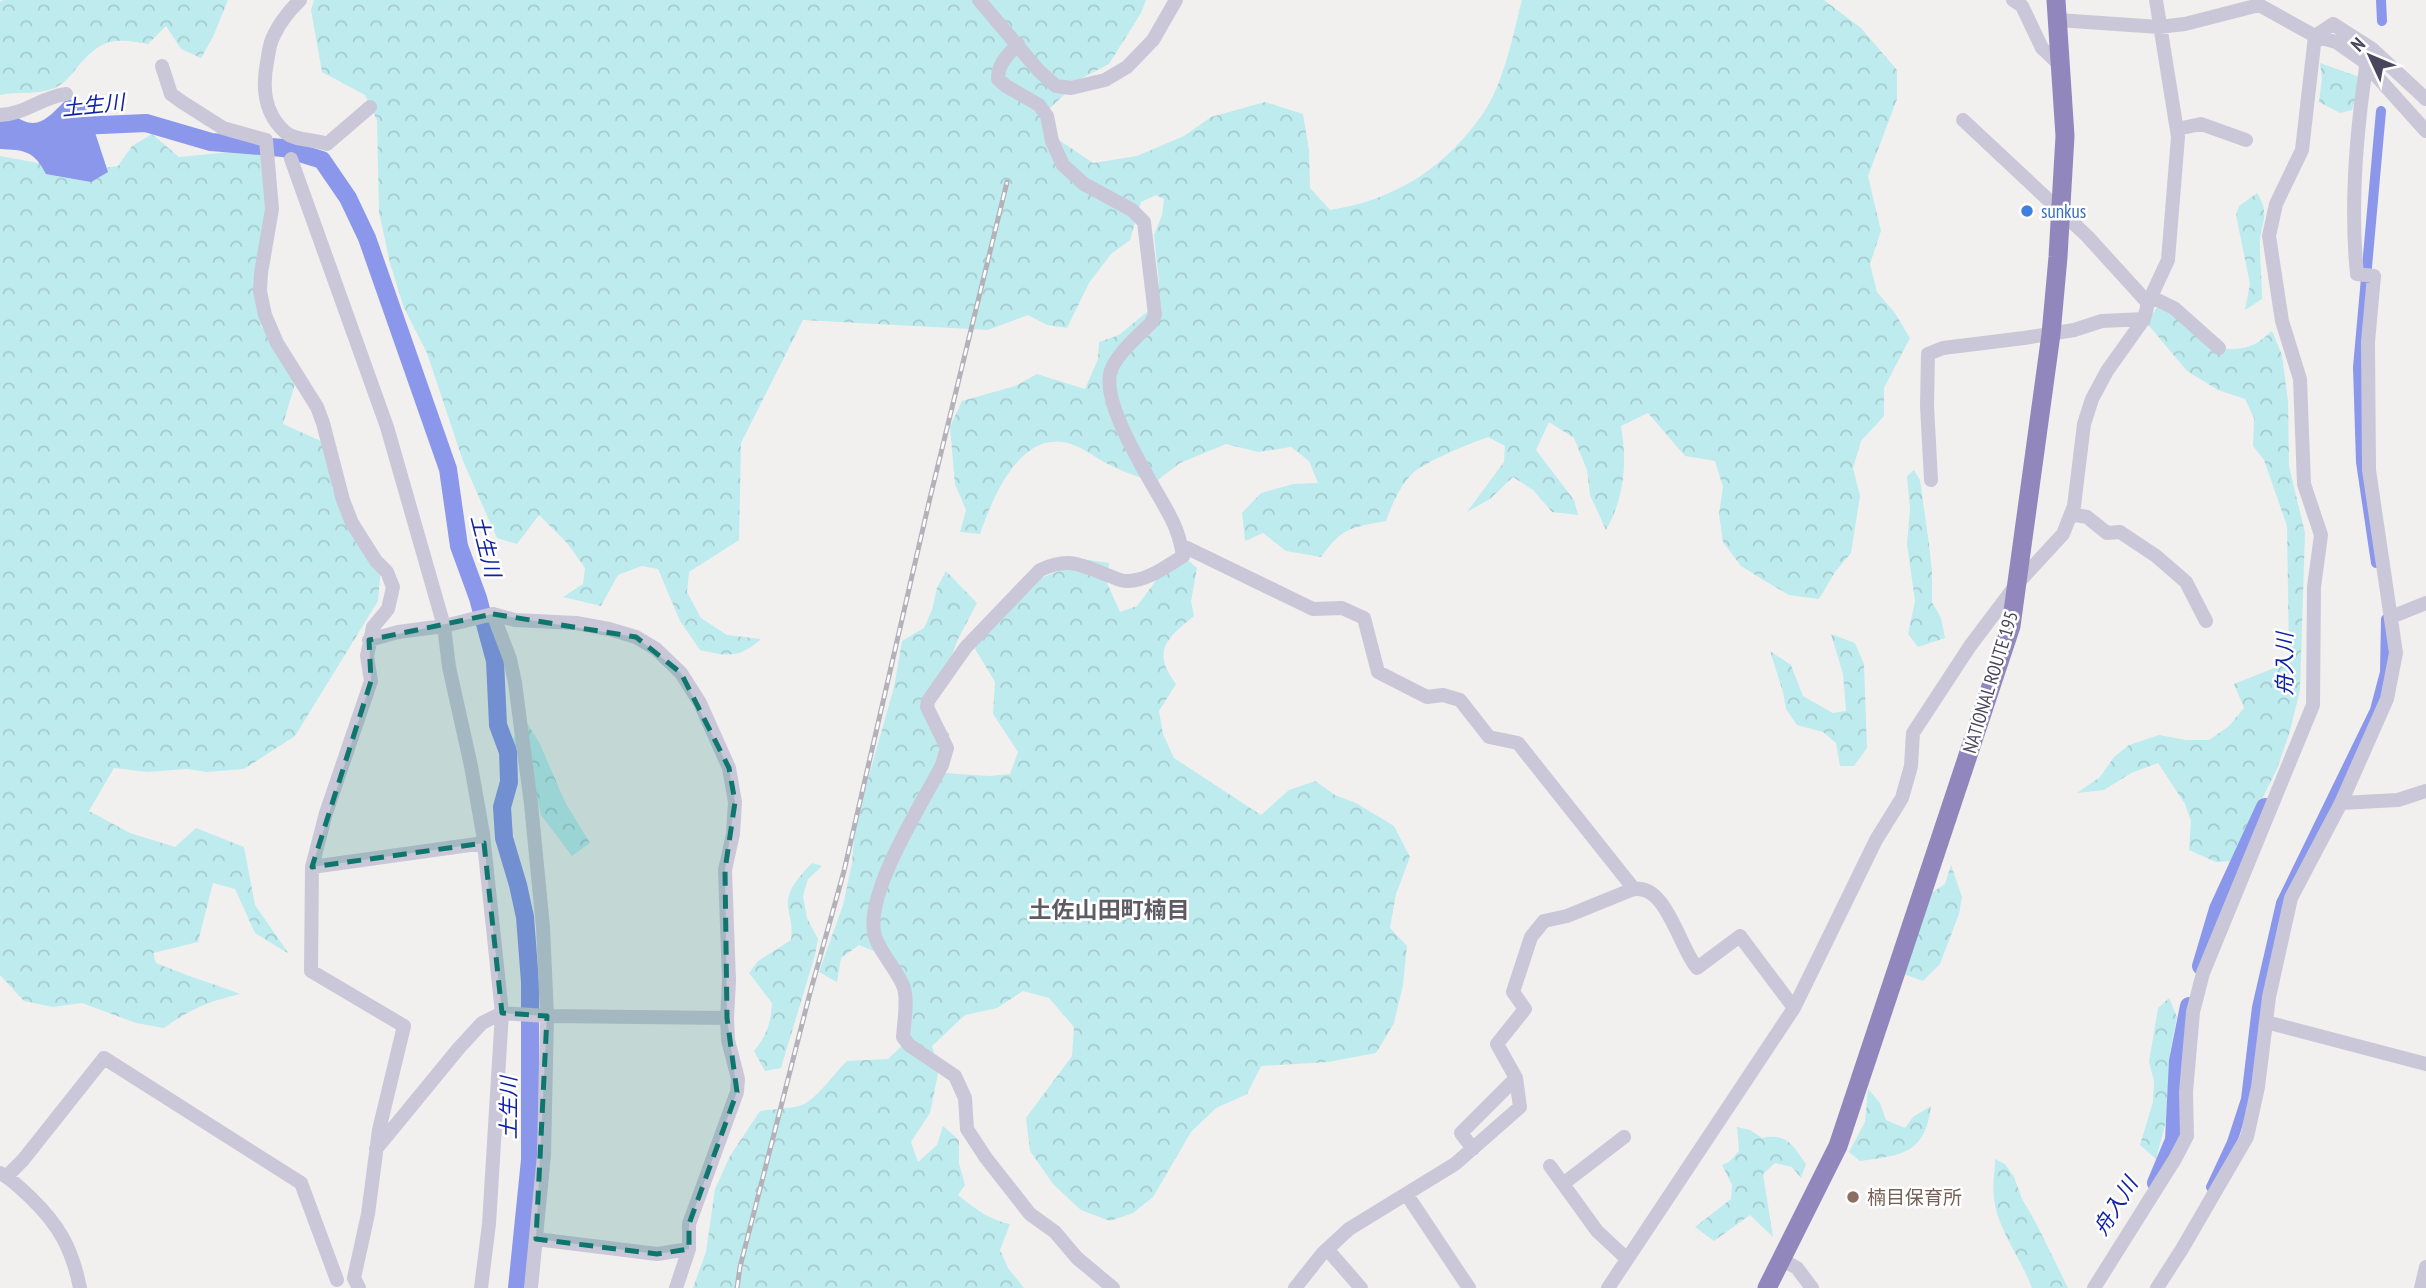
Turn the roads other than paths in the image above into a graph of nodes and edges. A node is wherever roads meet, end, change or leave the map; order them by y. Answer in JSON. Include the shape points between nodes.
{"nodes":[{"id":1,"x":300,"y":0,"type":"edge"},
{"id":2,"x":979,"y":0,"type":"edge"},
{"id":3,"x":1176,"y":0,"type":"edge"},
{"id":4,"x":2013,"y":0,"type":"edge"},
{"id":5,"x":2156,"y":0,"type":"edge"},
{"id":6,"x":2057,"y":10,"type":"edge"},
{"id":7,"x":2160,"y":27,"type":"junction"},
{"id":8,"x":2315,"y":36,"type":"junction"},
{"id":9,"x":1018,"y":44,"type":"junction"},
{"id":10,"x":162,"y":66,"type":"dead end"},
{"id":11,"x":2062,"y":67,"type":"junction"},
{"id":12,"x":2366,"y":67,"type":"junction"},
{"id":13,"x":66,"y":93,"type":"dead end"},
{"id":14,"x":2426,"y":99,"type":"edge"},
{"id":15,"x":370,"y":107,"type":"dead end"},
{"id":16,"x":0,"y":115,"type":"edge"},
{"id":17,"x":1964,"y":120,"type":"dead end"},
{"id":18,"x":2177,"y":129,"type":"junction"},
{"id":19,"x":2426,"y":131,"type":"edge"},
{"id":20,"x":293,"y":137,"type":"junction"},
{"id":21,"x":2246,"y":140,"type":"dead end"},
{"id":22,"x":266,"y":147,"type":"junction"},
{"id":23,"x":291,"y":157,"type":"junction"},
{"id":24,"x":2061,"y":211,"type":"junction"},
{"id":25,"x":2150,"y":300,"type":"junction"},
{"id":26,"x":2144,"y":319,"type":"junction"},
{"id":27,"x":2051,"y":334,"type":"junction"},
{"id":28,"x":2218,"y":348,"type":"dead end"},
{"id":29,"x":1931,"y":480,"type":"dead end"},
{"id":30,"x":2071,"y":514,"type":"junction"},
{"id":31,"x":1181,"y":545,"type":"junction"},
{"id":32,"x":2016,"y":585,"type":"junction"},
{"id":33,"x":2426,"y":603,"type":"edge"},
{"id":34,"x":493,"y":614,"type":"junction"},
{"id":35,"x":2391,"y":617,"type":"junction"},
{"id":36,"x":2206,"y":621,"type":"dead end"},
{"id":37,"x":444,"y":625,"type":"junction"},
{"id":38,"x":369,"y":640,"type":"junction"},
{"id":39,"x":2426,"y":791,"type":"edge"},
{"id":40,"x":2341,"y":803,"type":"junction"},
{"id":41,"x":484,"y":843,"type":"junction"},
{"id":42,"x":312,"y":867,"type":"junction"},
{"id":43,"x":1634,"y":889,"type":"junction"},
{"id":44,"x":1794,"y":1008,"type":"junction"},
{"id":45,"x":509,"y":1013,"type":"junction"},
{"id":46,"x":547,"y":1016,"type":"junction"},
{"id":47,"x":727,"y":1018,"type":"junction"},
{"id":48,"x":2266,"y":1021,"type":"junction"},
{"id":49,"x":2426,"y":1064,"type":"edge"},
{"id":50,"x":1516,"y":1078,"type":"junction"},
{"id":51,"x":1624,"y":1137,"type":"dead end"},
{"id":52,"x":376,"y":1149,"type":"junction"},
{"id":53,"x":1473,"y":1149,"type":"junction"},
{"id":54,"x":1550,"y":1166,"type":"dead end"},
{"id":55,"x":4,"y":1175,"type":"edge"},
{"id":56,"x":1563,"y":1184,"type":"junction"},
{"id":57,"x":1407,"y":1195,"type":"junction"},
{"id":58,"x":536,"y":1239,"type":"junction"},
{"id":59,"x":689,"y":1249,"type":"junction"},
{"id":60,"x":1327,"y":1249,"type":"junction"},
{"id":61,"x":1627,"y":1259,"type":"junction"},
{"id":62,"x":1781,"y":1259,"type":"junction"},
{"id":63,"x":2426,"y":1267,"type":"edge"},
{"id":64,"x":356,"y":1283,"type":"edge"},
{"id":65,"x":334,"y":1284,"type":"edge"},
{"id":66,"x":80,"y":1288,"type":"edge"},
{"id":67,"x":481,"y":1288,"type":"edge"},
{"id":68,"x":531,"y":1288,"type":"edge"},
{"id":69,"x":676,"y":1288,"type":"edge"},
{"id":70,"x":1113,"y":1288,"type":"edge"},
{"id":71,"x":1295,"y":1288,"type":"edge"},
{"id":72,"x":1361,"y":1288,"type":"edge"},
{"id":73,"x":1469,"y":1288,"type":"edge"},
{"id":74,"x":1608,"y":1288,"type":"edge"},
{"id":75,"x":1767,"y":1288,"type":"edge"},
{"id":76,"x":1812,"y":1288,"type":"edge"},
{"id":77,"x":2094,"y":1288,"type":"edge"},
{"id":78,"x":2157,"y":1288,"type":"edge"},
{"id":79,"x":2421,"y":1288,"type":"edge"}],
"edges":[{"from":1,"to":20,"type":"street","via":[[268,48],[264,91],[269,112]]},
{"from":2,"to":9,"type":"street"},
{"from":3,"to":9,"type":"street","via":[[1153,40],[1127,67],[1105,80],[1071,88],[1056,86]]},
{"from":4,"to":11,"type":"street","via":[[2022,6],[2042,48]]},
{"from":5,"to":7,"type":"street"},
{"from":6,"to":7,"type":"street"},
{"from":6,"to":11,"type":"highway","name":"NATIONAL ROUTE 195"},
{"from":7,"to":8,"type":"street","via":[[2259,5]]},
{"from":7,"to":18,"type":"street"},
{"from":8,"to":12,"type":"street","via":[[2336,42]]},
{"from":8,"to":14,"type":"street","via":[[2333,23],[2372,49]]},
{"from":8,"to":77,"type":"street","via":[[2302,150],[2276,204],[2269,236],[2282,321],[2300,379],[2304,484],[2321,535],[2314,587],[2313,705],[2203,973],[2193,1012],[2187,1136]]},
{"from":9,"to":31,"type":"street","via":[[1002,61],[998,79],[1039,105],[1062,164],[1084,184],[1132,210],[1144,222],[1155,315],[1110,370],[1109,386],[1112,403]]},
{"from":10,"to":22,"type":"street","via":[[170,94],[223,128]]},
{"from":11,"to":24,"type":"highway","name":"NATIONAL ROUTE 195"},
{"from":12,"to":19,"type":"street"},
{"from":12,"to":35,"type":"street","via":[[2358,120],[2353,241],[2357,274],[2374,276],[2368,342],[2368,470]]},
{"from":13,"to":16,"type":"street","via":[[12,115]]},
{"from":15,"to":20,"type":"street","via":[[327,144]]},
{"from":17,"to":24,"type":"street"},
{"from":18,"to":21,"type":"street","via":[[2201,124]]},
{"from":18,"to":25,"type":"street","via":[[2168,260]]},
{"from":20,"to":23,"type":"street"},
{"from":22,"to":23,"type":"street"},
{"from":22,"to":38,"type":"street","via":[[272,209],[261,273],[265,315],[317,407],[352,523],[393,587],[388,609]]},
{"from":23,"to":37,"type":"street","via":[[387,426]]},
{"from":24,"to":25,"type":"street"},
{"from":24,"to":27,"type":"highway","name":"NATIONAL ROUTE 195"},
{"from":25,"to":26,"type":"street"},
{"from":25,"to":28,"type":"street","via":[[2174,308]]},
{"from":26,"to":27,"type":"street","via":[[2102,321]]},
{"from":26,"to":30,"type":"street","via":[[2092,399]]},
{"from":27,"to":29,"type":"street","via":[[1943,348],[1928,354]]},
{"from":27,"to":32,"type":"highway","name":"NATIONAL ROUTE 195"},
{"from":30,"to":32,"type":"street","via":[[2063,534]]},
{"from":30,"to":36,"type":"street","via":[[2087,517],[2107,533],[2120,532],[2157,556],[2186,582]]},
{"from":31,"to":43,"type":"street","via":[[1312,609],[1342,608],[1364,618],[1378,672],[1427,697],[1460,700],[1489,737],[1518,743]]},
{"from":31,"to":70,"type":"street","via":[[1183,556],[1130,582],[1076,563],[1062,562],[1040,570],[965,647],[928,701],[947,747],[882,881],[874,912],[874,934],[904,988],[903,1037],[955,1076],[964,1098],[967,1129],[1030,1214]]},
{"from":32,"to":44,"type":"street","via":[[1913,733],[1911,766],[1902,798],[1876,840]]},
{"from":32,"to":62,"type":"highway","name":"NATIONAL ROUTE 195","via":[[2011,626],[1838,1146]]},
{"from":33,"to":35,"type":"street"},
{"from":34,"to":37,"type":"street"},
{"from":34,"to":46,"type":"street","via":[[515,682],[543,927]]},
{"from":34,"to":47,"type":"street","via":[[515,620],[576,623],[636,637],[681,673],[700,703],[729,768],[735,802],[725,870]]},
{"from":35,"to":40,"type":"street","via":[[2396,653],[2387,699]]},
{"from":37,"to":38,"type":"street"},
{"from":37,"to":41,"type":"street"},
{"from":38,"to":42,"type":"street","via":[[371,681]]},
{"from":39,"to":40,"type":"street","via":[[2398,800]]},
{"from":40,"to":48,"type":"street","via":[[2291,898]]},
{"from":41,"to":42,"type":"street"},
{"from":41,"to":45,"type":"street"},
{"from":42,"to":52,"type":"street","via":[[311,971],[404,1026]]},
{"from":43,"to":44,"type":"street","via":[[1640,887],[1656,895],[1697,968],[1740,936]]},
{"from":43,"to":50,"type":"street","via":[[1544,921],[1531,937],[1513,992],[1525,1009],[1497,1044]]},
{"from":44,"to":61,"type":"street"},
{"from":45,"to":46,"type":"street"},
{"from":45,"to":52,"type":"street","via":[[482,1023]]},
{"from":45,"to":67,"type":"street"},
{"from":46,"to":47,"type":"street"},
{"from":46,"to":58,"type":"street","via":[[544,1155]]},
{"from":47,"to":59,"type":"street","via":[[737,1092],[689,1224]]},
{"from":48,"to":49,"type":"street"},
{"from":48,"to":78,"type":"street","via":[[2247,1137]]},
{"from":50,"to":53,"type":"street","via":[[1520,1107]]},
{"from":50,"to":53,"type":"street","via":[[1461,1133]]},
{"from":51,"to":56,"type":"street"},
{"from":52,"to":64,"type":"street"},
{"from":53,"to":57,"type":"street"},
{"from":54,"to":56,"type":"street"},
{"from":55,"to":65,"type":"street","via":[[104,1058],[301,1183]]},
{"from":55,"to":66,"type":"street","via":[[50,1217],[66,1242]]},
{"from":56,"to":61,"type":"street","via":[[1597,1231]]},
{"from":57,"to":60,"type":"street","via":[[1349,1229]]},
{"from":57,"to":73,"type":"street"},
{"from":58,"to":59,"type":"street","via":[[657,1254]]},
{"from":58,"to":68,"type":"street"},
{"from":59,"to":69,"type":"street"},
{"from":60,"to":71,"type":"street"},
{"from":60,"to":72,"type":"street"},
{"from":61,"to":74,"type":"street"},
{"from":62,"to":75,"type":"highway","name":"NATIONAL ROUTE 195"},
{"from":62,"to":76,"type":"street","via":[[1797,1268]]},
{"from":63,"to":79,"type":"street"},
{"from":64,"to":65,"type":"street"}]}
